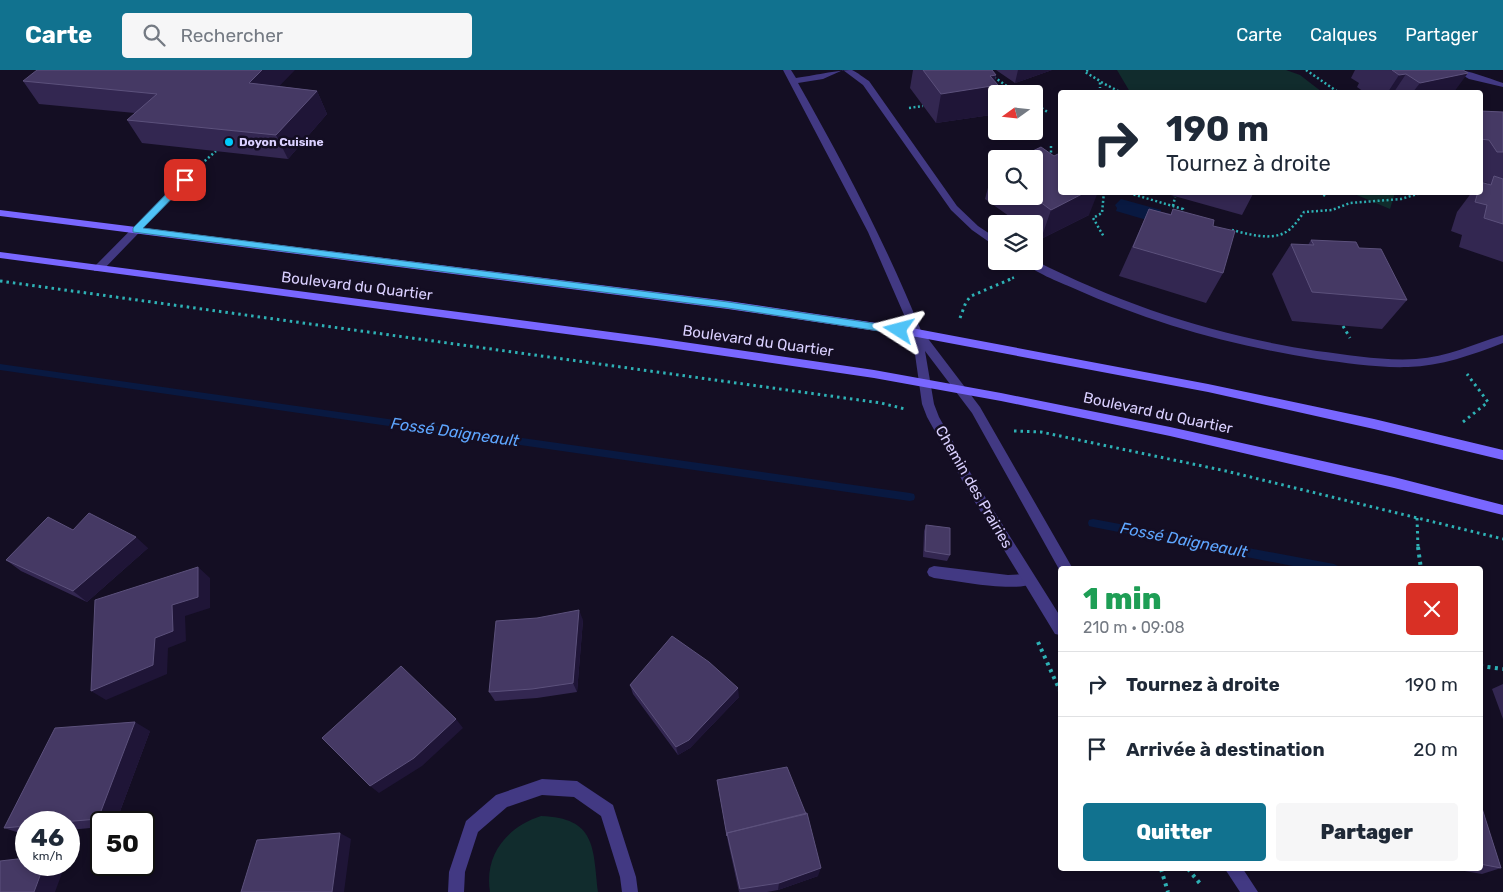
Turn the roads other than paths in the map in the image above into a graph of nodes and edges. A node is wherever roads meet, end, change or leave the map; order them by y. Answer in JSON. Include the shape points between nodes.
{"nodes":[{"id":1,"x":787,"y":70,"type":"edge"},
{"id":2,"x":839,"y":70,"type":"edge"},
{"id":3,"x":847,"y":70,"type":"edge"},
{"id":4,"x":1458,"y":70,"type":"edge"},
{"id":5,"x":794,"y":81,"type":"junction"},
{"id":6,"x":1503,"y":85,"type":"edge"},
{"id":7,"x":185,"y":180,"type":"dead end"},
{"id":8,"x":0,"y":213,"type":"edge"},
{"id":9,"x":136,"y":230,"type":"junction"},
{"id":10,"x":988,"y":237,"type":"edge"},
{"id":11,"x":0,"y":255,"type":"edge"},
{"id":12,"x":1043,"y":268,"type":"edge"},
{"id":13,"x":98,"y":269,"type":"junction"},
{"id":14,"x":917,"y":333,"type":"junction"},
{"id":15,"x":1503,"y":339,"type":"edge"},
{"id":16,"x":925,"y":383,"type":"junction"},
{"id":17,"x":961,"y":390,"type":"junction"},
{"id":18,"x":1503,"y":455,"type":"edge"},
{"id":19,"x":1503,"y":510,"type":"edge"},
{"id":20,"x":1064,"y":566,"type":"edge"},
{"id":21,"x":934,"y":572,"type":"dead end"},
{"id":22,"x":1028,"y":580,"type":"junction"},
{"id":23,"x":1058,"y":627,"type":"edge"},
{"id":24,"x":1236,"y":871,"type":"edge"},
{"id":25,"x":1248,"y":889,"type":"edge"},
{"id":26,"x":456,"y":892,"type":"edge"},
{"id":27,"x":630,"y":892,"type":"edge"}],
"edges":[{"from":1,"to":5,"type":"street","name":"Chemin des Prairies"},
{"from":2,"to":5,"type":"street"},
{"from":3,"to":10,"type":"street","via":[[866,82],[954,208]]},
{"from":4,"to":6,"type":"street"},
{"from":5,"to":14,"type":"street","name":"Chemin des Prairies","via":[[860,203]]},
{"from":7,"to":9,"type":"street"},
{"from":8,"to":9,"type":"main road","name":"Boulevard du Quartier"},
{"from":9,"to":13,"type":"street"},
{"from":9,"to":14,"type":"main road","name":"Boulevard du Quartier","via":[[728,305]]},
{"from":11,"to":13,"type":"main road","name":"Boulevard du Quartier"},
{"from":12,"to":15,"type":"street","via":[[1121,303],[1212,333],[1294,351],[1393,364],[1418,363]]},
{"from":13,"to":16,"type":"main road","name":"Boulevard du Quartier","via":[[722,352]]},
{"from":14,"to":16,"type":"street","name":"Chemin des Prairies"},
{"from":14,"to":17,"type":"street","name":"Chemin des Prairies"},
{"from":14,"to":18,"type":"main road","name":"Boulevard du Quartier","via":[[1190,384]]},
{"from":16,"to":17,"type":"main road","name":"Boulevard du Quartier"},
{"from":16,"to":22,"type":"street","name":"Chemin des Prairies","via":[[928,404],[942,434]]},
{"from":17,"to":19,"type":"main road","name":"Boulevard du Quartier","via":[[1041,404],[1246,449]]},
{"from":17,"to":20,"type":"street","name":"Chemin des Prairies","via":[[987,427]]},
{"from":21,"to":22,"type":"street","via":[[1008,581]]},
{"from":22,"to":23,"type":"street","name":"Chemin des Prairies"},
{"from":24,"to":25,"type":"street"},
{"from":26,"to":27,"type":"street","via":[[457,872],[472,827],[502,801],[542,787],[577,789],[607,811]]}]}
